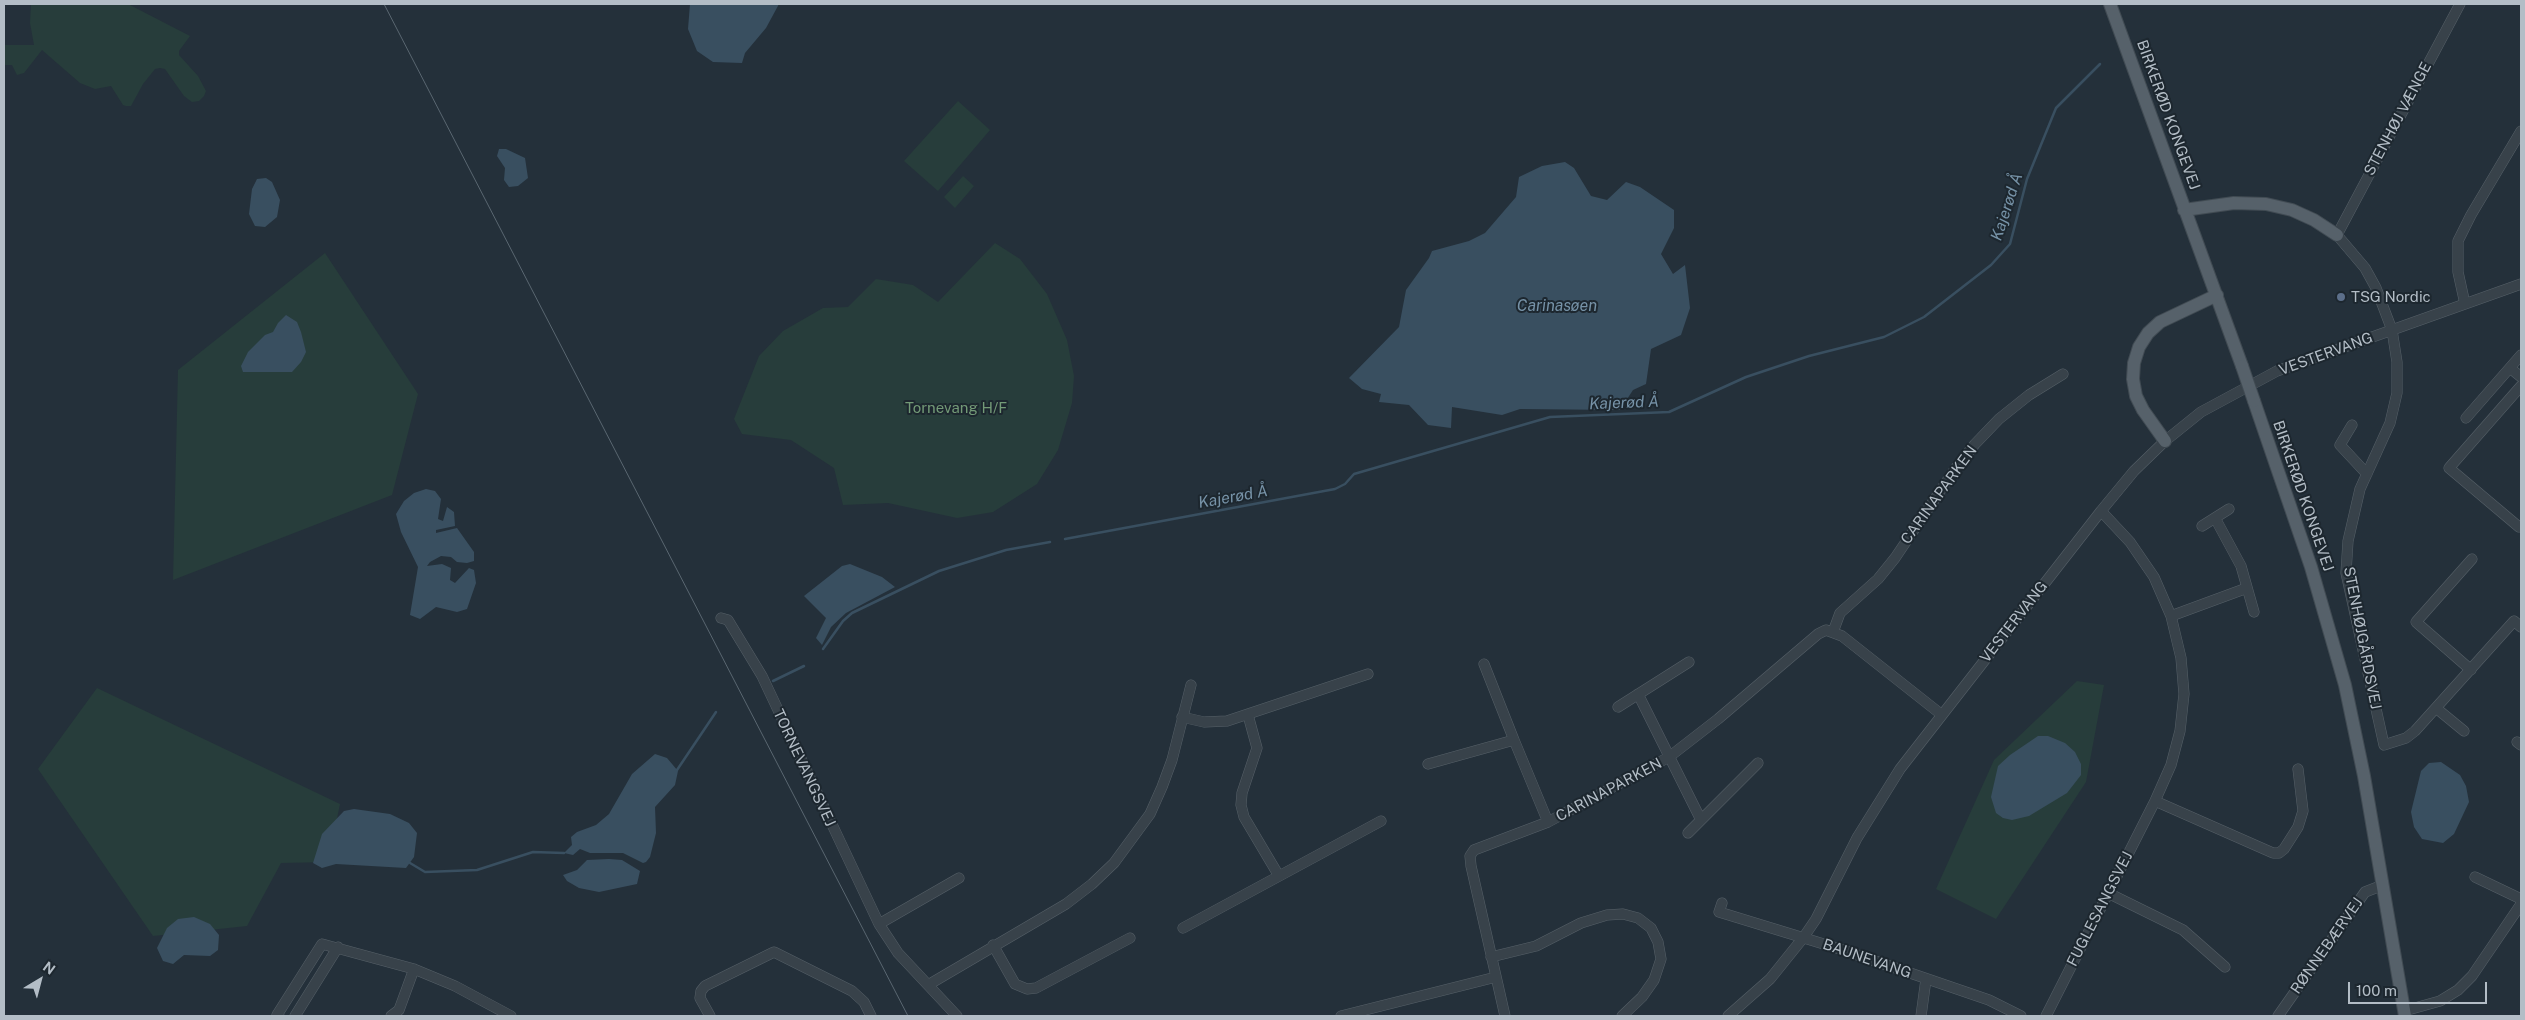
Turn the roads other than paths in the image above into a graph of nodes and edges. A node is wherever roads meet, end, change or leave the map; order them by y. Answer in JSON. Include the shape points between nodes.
{"nodes":[{"id":1,"x":2110,"y":4,"type":"edge"},
{"id":2,"x":2460,"y":4,"type":"edge"},
{"id":3,"x":2521,"y":131,"type":"edge"},
{"id":4,"x":2184,"y":210,"type":"junction"},
{"id":5,"x":2337,"y":235,"type":"junction"},
{"id":6,"x":2521,"y":284,"type":"edge"},
{"id":7,"x":2217,"y":295,"type":"junction"},
{"id":8,"x":2465,"y":304,"type":"junction"},
{"id":9,"x":2392,"y":330,"type":"junction"},
{"id":10,"x":2521,"y":355,"type":"edge"},
{"id":11,"x":2510,"y":368,"type":"junction"},
{"id":12,"x":2063,"y":374,"type":"dead end"},
{"id":13,"x":2521,"y":377,"type":"edge"},
{"id":14,"x":2521,"y":386,"type":"edge"},
{"id":15,"x":2466,"y":418,"type":"dead end"},
{"id":16,"x":2352,"y":425,"type":"dead end"},
{"id":17,"x":2165,"y":441,"type":"junction"},
{"id":18,"x":2367,"y":474,"type":"junction"},
{"id":19,"x":2229,"y":510,"type":"dead end"},
{"id":20,"x":2101,"y":511,"type":"junction"},
{"id":21,"x":2215,"y":518,"type":"junction"},
{"id":22,"x":2202,"y":526,"type":"dead end"},
{"id":23,"x":2519,"y":527,"type":"dead end"},
{"id":24,"x":2472,"y":559,"type":"dead end"},
{"id":25,"x":2247,"y":588,"type":"junction"},
{"id":26,"x":2254,"y":612,"type":"dead end"},
{"id":27,"x":2171,"y":616,"type":"junction"},
{"id":28,"x":721,"y":618,"type":"dead end"},
{"id":29,"x":2518,"y":624,"type":"edge"},
{"id":30,"x":1833,"y":632,"type":"junction"},
{"id":31,"x":1689,"y":662,"type":"dead end"},
{"id":32,"x":1484,"y":664,"type":"dead end"},
{"id":33,"x":2471,"y":670,"type":"junction"},
{"id":34,"x":1368,"y":674,"type":"dead end"},
{"id":35,"x":1190,"y":685,"type":"dead end"},
{"id":36,"x":1638,"y":694,"type":"junction"},
{"id":37,"x":1618,"y":707,"type":"dead end"},
{"id":38,"x":2436,"y":708,"type":"junction"},
{"id":39,"x":1248,"y":715,"type":"junction"},
{"id":40,"x":1942,"y":715,"type":"junction"},
{"id":41,"x":1182,"y":717,"type":"junction"},
{"id":42,"x":2464,"y":731,"type":"dead end"},
{"id":43,"x":1514,"y":740,"type":"junction"},
{"id":44,"x":1669,"y":757,"type":"junction"},
{"id":45,"x":1758,"y":763,"type":"dead end"},
{"id":46,"x":1428,"y":764,"type":"dead end"},
{"id":47,"x":2298,"y":768,"type":"dead end"},
{"id":48,"x":2155,"y":801,"type":"junction"},
{"id":49,"x":1381,"y":820,"type":"dead end"},
{"id":50,"x":1701,"y":820,"type":"junction"},
{"id":51,"x":1548,"y":822,"type":"junction"},
{"id":52,"x":1688,"y":833,"type":"dead end"},
{"id":53,"x":1279,"y":876,"type":"junction"},
{"id":54,"x":2475,"y":877,"type":"dead end"},
{"id":55,"x":959,"y":878,"type":"dead end"},
{"id":56,"x":2383,"y":885,"type":"junction"},
{"id":57,"x":2108,"y":893,"type":"junction"},
{"id":58,"x":2521,"y":899,"type":"edge"},
{"id":59,"x":1722,"y":903,"type":"dead end"},
{"id":60,"x":2521,"y":904,"type":"edge"},
{"id":61,"x":879,"y":924,"type":"junction"},
{"id":62,"x":1183,"y":928,"type":"dead end"},
{"id":63,"x":1130,"y":938,"type":"dead end"},
{"id":64,"x":1803,"y":938,"type":"junction"},
{"id":65,"x":993,"y":945,"type":"junction"},
{"id":66,"x":338,"y":947,"type":"junction"},
{"id":67,"x":1491,"y":956,"type":"junction"},
{"id":68,"x":2226,"y":967,"type":"dead end"},
{"id":69,"x":414,"y":969,"type":"junction"},
{"id":70,"x":1496,"y":978,"type":"junction"},
{"id":71,"x":1926,"y":979,"type":"junction"},
{"id":72,"x":928,"y":985,"type":"junction"},
{"id":73,"x":2404,"y":1014,"type":"edge"},
{"id":74,"x":279,"y":1016,"type":"edge"},
{"id":75,"x":295,"y":1016,"type":"edge"},
{"id":76,"x":391,"y":1016,"type":"edge"},
{"id":77,"x":511,"y":1016,"type":"edge"},
{"id":78,"x":710,"y":1016,"type":"edge"},
{"id":79,"x":871,"y":1016,"type":"edge"},
{"id":80,"x":957,"y":1016,"type":"edge"},
{"id":81,"x":1341,"y":1016,"type":"edge"},
{"id":82,"x":1505,"y":1016,"type":"edge"},
{"id":83,"x":1622,"y":1016,"type":"edge"},
{"id":84,"x":1728,"y":1016,"type":"edge"},
{"id":85,"x":1921,"y":1016,"type":"edge"},
{"id":86,"x":2021,"y":1016,"type":"edge"},
{"id":87,"x":2046,"y":1016,"type":"edge"},
{"id":88,"x":2278,"y":1016,"type":"edge"}],
"edges":[{"from":1,"to":4,"type":"main road","name":"BIRKERØD KONGEVEJ"},
{"from":2,"to":5,"type":"street","name":"STENHØJ VÆNGE"},
{"from":3,"to":8,"type":"street","via":[[2470,215],[2458,241],[2458,272]]},
{"from":4,"to":5,"type":"main road","via":[[2234,203],[2266,204],[2292,210]]},
{"from":4,"to":7,"type":"main road","name":"BIRKERØD KONGEVEJ"},
{"from":5,"to":9,"type":"street","name":"STENHØJGÅRDSVEJ","via":[[2365,268]]},
{"from":6,"to":8,"type":"street","name":"VESTERVANG"},
{"from":7,"to":17,"type":"main road","via":[[2160,322],[2139,347],[2133,379],[2136,396]]},
{"from":7,"to":56,"type":"main road","name":"BIRKERØD KONGEVEJ","bridge":true,"via":[[2311,566],[2345,685]]},
{"from":8,"to":9,"type":"street","name":"VESTERVANG"},
{"from":9,"to":17,"type":"street","name":"VESTERVANG","via":[[2277,371],[2201,412]]},
{"from":9,"to":18,"type":"street","name":"STENHØJGÅRDSVEJ","via":[[2397,393],[2390,423]]},
{"from":10,"to":11,"type":"street"},
{"from":11,"to":13,"type":"street"},
{"from":11,"to":15,"type":"street"},
{"from":12,"to":30,"type":"street","name":"CARINAPARKEN","via":[[2022,400],[1975,444],[1895,558],[1840,613]]},
{"from":14,"to":23,"type":"street","via":[[2449,468]]},
{"from":16,"to":18,"type":"street","via":[[2340,445]]},
{"from":17,"to":20,"type":"street","name":"VESTERVANG","via":[[2134,471]]},
{"from":18,"to":38,"type":"street","name":"STENHØJGÅRDSVEJ","via":[[2353,515],[2346,573],[2384,745],[2406,738]]},
{"from":19,"to":21,"type":"street"},
{"from":20,"to":27,"type":"street","name":"FUGLESANGSVEJ","via":[[2130,542],[2154,576]]},
{"from":20,"to":40,"type":"street","name":"VESTERVANG"},
{"from":21,"to":22,"type":"street"},
{"from":21,"to":25,"type":"street","via":[[2240,566]]},
{"from":24,"to":33,"type":"street","via":[[2416,622]]},
{"from":25,"to":26,"type":"street"},
{"from":25,"to":27,"type":"street"},
{"from":27,"to":48,"type":"street","name":"FUGLESANGSVEJ","via":[[2181,658],[2184,694],[2171,766]]},
{"from":28,"to":61,"type":"street","name":"TORNEVANGSVEJ","via":[[728,620],[762,676]]},
{"from":29,"to":33,"type":"street"},
{"from":30,"to":40,"type":"street"},
{"from":30,"to":44,"type":"street","name":"CARINAPARKEN","via":[[1826,630],[1818,634]]},
{"from":31,"to":36,"type":"street"},
{"from":32,"to":43,"type":"street","name":"CARINAPARKEN"},
{"from":33,"to":38,"type":"street"},
{"from":34,"to":39,"type":"street"},
{"from":35,"to":41,"type":"street"},
{"from":36,"to":37,"type":"street"},
{"from":36,"to":44,"type":"street","name":"CARINAPARKEN"},
{"from":38,"to":42,"type":"street"},
{"from":39,"to":41,"type":"street","via":[[1216,723]]},
{"from":39,"to":53,"type":"street","via":[[1257,748],[1241,805],[1244,817]]},
{"from":40,"to":64,"type":"street","name":"VESTERVANG","via":[[1900,769],[1857,838]]},
{"from":41,"to":65,"type":"street","via":[[1162,787],[1144,822],[1114,863],[1066,904]]},
{"from":43,"to":46,"type":"street"},
{"from":43,"to":51,"type":"street","name":"CARINAPARKEN"},
{"from":44,"to":50,"type":"street","name":"CARINAPARKEN"},
{"from":44,"to":51,"type":"street","name":"CARINAPARKEN"},
{"from":45,"to":50,"type":"street"},
{"from":47,"to":48,"type":"street","via":[[2303,811],[2298,827],[2279,853]]},
{"from":48,"to":57,"type":"street","name":"FUGLESANGSVEJ"},
{"from":49,"to":53,"type":"street"},
{"from":50,"to":52,"type":"street"},
{"from":51,"to":67,"type":"street","name":"CARINAPARKEN","via":[[1480,846],[1470,856]]},
{"from":53,"to":62,"type":"street"},
{"from":54,"to":58,"type":"street"},
{"from":55,"to":61,"type":"street"},
{"from":56,"to":73,"type":"main road","name":"BIRKERØD KONGEVEJ"},
{"from":56,"to":88,"type":"street","name":"RØNNEBÆRVEJ","via":[[2365,892]]},
{"from":57,"to":68,"type":"street","via":[[2183,930]]},
{"from":57,"to":87,"type":"street","name":"FUGLESANGSVEJ"},
{"from":59,"to":64,"type":"street","name":"BAUNEVANG","via":[[1719,912]]},
{"from":60,"to":73,"type":"street","via":[[2472,976],[2458,990],[2440,1001]]},
{"from":61,"to":72,"type":"street","name":"TORNEVANGSVEJ","via":[[898,953]]},
{"from":63,"to":65,"type":"street","via":[[1027,990],[1015,984]]},
{"from":64,"to":71,"type":"street","name":"BAUNEVANG"},
{"from":64,"to":84,"type":"street","name":"VESTERVANG","via":[[1770,979]]},
{"from":65,"to":72,"type":"street"},
{"from":66,"to":69,"type":"street"},
{"from":66,"to":74,"type":"street","via":[[322,944],[276,1015]]},
{"from":66,"to":75,"type":"street"},
{"from":67,"to":70,"type":"street","name":"CARINAPARKEN"},
{"from":67,"to":83,"type":"street","via":[[1536,946],[1581,922],[1607,915],[1623,914],[1638,918],[1651,928],[1661,959],[1654,980]]},
{"from":69,"to":76,"type":"street","via":[[398,1010]]},
{"from":69,"to":77,"type":"street","via":[[455,986]]},
{"from":70,"to":81,"type":"street"},
{"from":70,"to":82,"type":"street","name":"CARINAPARKEN"},
{"from":71,"to":85,"type":"street"},
{"from":71,"to":86,"type":"street","name":"BAUNEVANG","via":[[1989,1000]]},
{"from":72,"to":80,"type":"street","name":"TORNEVANGSVEJ"},
{"from":78,"to":79,"type":"street","via":[[700,998],[700,991],[774,952],[852,990],[864,1002]]}]}
